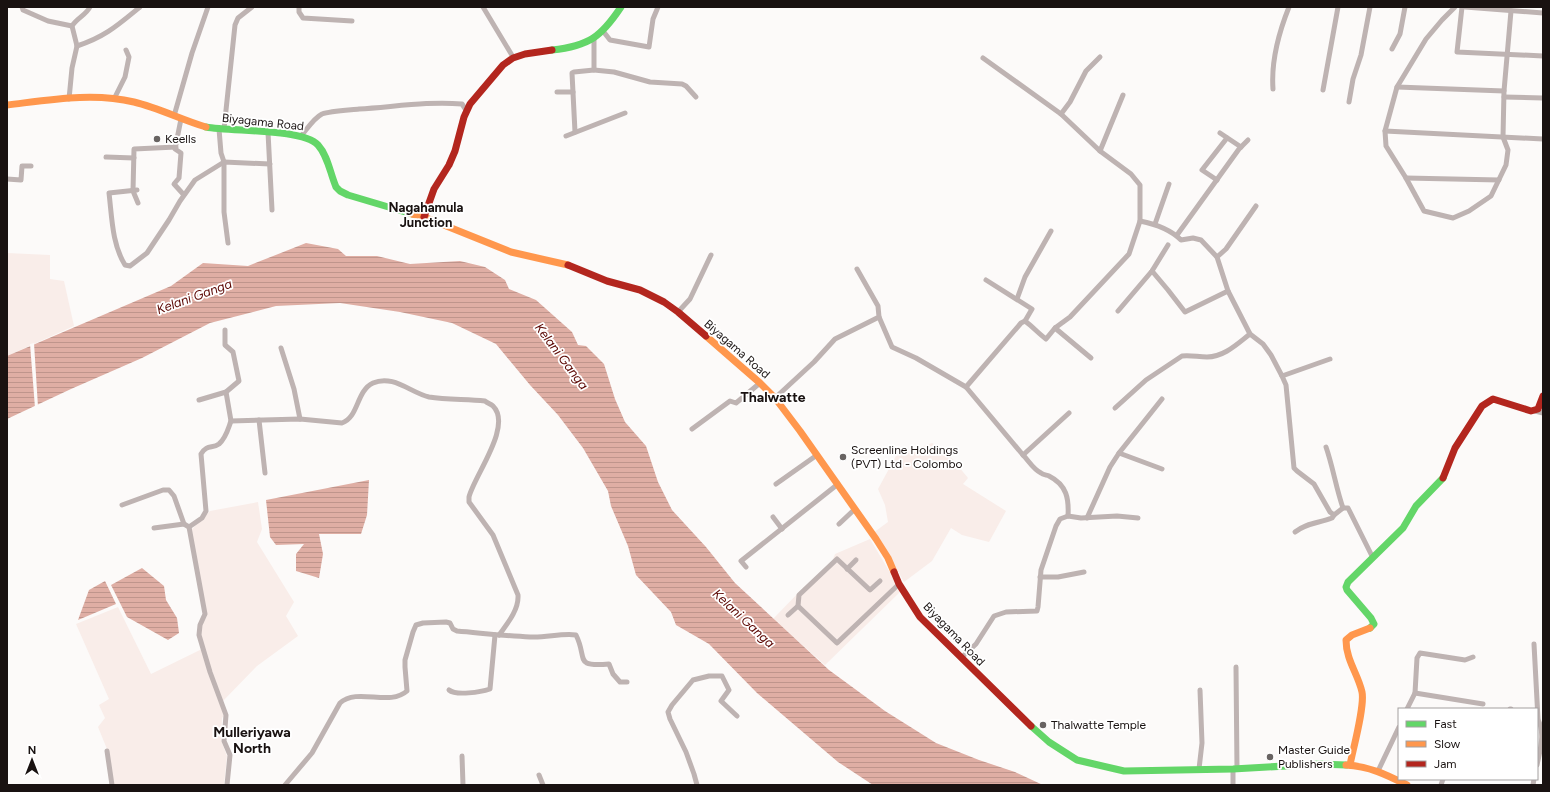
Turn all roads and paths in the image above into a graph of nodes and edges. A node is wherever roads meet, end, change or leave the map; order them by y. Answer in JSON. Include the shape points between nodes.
{"nodes":[{"id":1,"x":22,"y":7,"type":"edge"},
{"id":2,"x":90,"y":7,"type":"edge"},
{"id":3,"x":140,"y":7,"type":"edge"},
{"id":4,"x":208,"y":7,"type":"edge"},
{"id":5,"x":252,"y":7,"type":"edge"},
{"id":6,"x":299,"y":7,"type":"edge"},
{"id":7,"x":483,"y":7,"type":"edge"},
{"id":8,"x":621,"y":7,"type":"edge"},
{"id":9,"x":658,"y":7,"type":"edge"},
{"id":10,"x":1289,"y":7,"type":"edge"},
{"id":11,"x":1338,"y":7,"type":"edge"},
{"id":12,"x":1370,"y":7,"type":"edge"},
{"id":13,"x":1405,"y":7,"type":"edge"},
{"id":14,"x":1455,"y":7,"type":"edge"},
{"id":15,"x":1463,"y":7,"type":"edge"},
{"id":16,"x":1511,"y":11,"type":"junction"},
{"id":17,"x":1543,"y":13,"type":"edge"},
{"id":18,"x":352,"y":21,"type":"dead end"},
{"id":19,"x":72,"y":26,"type":"junction"},
{"id":20,"x":603,"y":31,"type":"junction"},
{"id":21,"x":594,"y":39,"type":"junction"},
{"id":22,"x":77,"y":46,"type":"junction"},
{"id":23,"x":1392,"y":49,"type":"dead end"},
{"id":24,"x":126,"y":50,"type":"dead end"},
{"id":25,"x":1507,"y":54,"type":"junction"},
{"id":26,"x":1543,"y":56,"type":"edge"},
{"id":27,"x":513,"y":57,"type":"junction"},
{"id":28,"x":1100,"y":57,"type":"dead end"},
{"id":29,"x":983,"y":58,"type":"dead end"},
{"id":30,"x":594,"y":70,"type":"junction"},
{"id":31,"x":1397,"y":87,"type":"junction"},
{"id":32,"x":1272,"y":89,"type":"dead end"},
{"id":33,"x":1323,"y":90,"type":"dead end"},
{"id":34,"x":556,"y":92,"type":"dead end"},
{"id":35,"x":573,"y":92,"type":"junction"},
{"id":36,"x":1504,"y":94,"type":"junction"},
{"id":37,"x":1123,"y":95,"type":"dead end"},
{"id":38,"x":696,"y":97,"type":"dead end"},
{"id":39,"x":1543,"y":98,"type":"edge"},
{"id":40,"x":69,"y":99,"type":"junction"},
{"id":41,"x":114,"y":99,"type":"junction"},
{"id":42,"x":1349,"y":102,"type":"dead end"},
{"id":43,"x":7,"y":105,"type":"edge"},
{"id":44,"x":466,"y":110,"type":"junction"},
{"id":45,"x":625,"y":113,"type":"dead end"},
{"id":46,"x":1061,"y":114,"type":"junction"},
{"id":47,"x":178,"y":118,"type":"junction"},
{"id":48,"x":222,"y":129,"type":"junction"},
{"id":49,"x":1385,"y":131,"type":"junction"},
{"id":50,"x":268,"y":132,"type":"junction"},
{"id":51,"x":575,"y":132,"type":"junction"},
{"id":52,"x":1220,"y":133,"type":"dead end"},
{"id":53,"x":301,"y":136,"type":"junction"},
{"id":54,"x":566,"y":136,"type":"dead end"},
{"id":55,"x":1502,"y":137,"type":"junction"},
{"id":56,"x":1227,"y":138,"type":"junction"},
{"id":57,"x":1543,"y":139,"type":"edge"},
{"id":58,"x":1248,"y":140,"type":"dead end"},
{"id":59,"x":176,"y":147,"type":"junction"},
{"id":60,"x":1241,"y":147,"type":"junction"},
{"id":61,"x":1100,"y":151,"type":"junction"},
{"id":62,"x":106,"y":157,"type":"dead end"},
{"id":63,"x":134,"y":158,"type":"junction"},
{"id":64,"x":224,"y":162,"type":"junction"},
{"id":65,"x":270,"y":164,"type":"junction"},
{"id":66,"x":31,"y":166,"type":"dead end"},
{"id":67,"x":1406,"y":178,"type":"junction"},
{"id":68,"x":7,"y":179,"type":"edge"},
{"id":69,"x":1217,"y":180,"type":"junction"},
{"id":70,"x":1499,"y":180,"type":"junction"},
{"id":71,"x":1169,"y":184,"type":"dead end"},
{"id":72,"x":135,"y":190,"type":"junction"},
{"id":73,"x":184,"y":195,"type":"junction"},
{"id":74,"x":138,"y":203,"type":"dead end"},
{"id":75,"x":1256,"y":206,"type":"dead end"},
{"id":76,"x":272,"y":210,"type":"dead end"},
{"id":77,"x":424,"y":217,"type":"junction"},
{"id":78,"x":1140,"y":221,"type":"junction"},
{"id":79,"x":1155,"y":224,"type":"junction"},
{"id":80,"x":1051,"y":231,"type":"dead end"},
{"id":81,"x":1177,"y":235,"type":"junction"},
{"id":82,"x":228,"y":243,"type":"dead end"},
{"id":83,"x":1168,"y":245,"type":"dead end"},
{"id":84,"x":711,"y":255,"type":"dead end"},
{"id":85,"x":1217,"y":257,"type":"junction"},
{"id":86,"x":857,"y":269,"type":"dead end"},
{"id":87,"x":1152,"y":271,"type":"junction"},
{"id":88,"x":986,"y":280,"type":"dead end"},
{"id":89,"x":1228,"y":291,"type":"junction"},
{"id":90,"x":1017,"y":299,"type":"junction"},
{"id":91,"x":1118,"y":311,"type":"dead end"},
{"id":92,"x":678,"y":312,"type":"junction"},
{"id":93,"x":878,"y":317,"type":"junction"},
{"id":94,"x":1025,"y":321,"type":"junction"},
{"id":95,"x":1055,"y":328,"type":"junction"},
{"id":96,"x":225,"y":330,"type":"dead end"},
{"id":97,"x":1250,"y":334,"type":"junction"},
{"id":98,"x":281,"y":348,"type":"dead end"},
{"id":99,"x":1091,"y":358,"type":"dead end"},
{"id":100,"x":1330,"y":360,"type":"dead end"},
{"id":101,"x":1282,"y":376,"type":"junction"},
{"id":102,"x":760,"y":382,"type":"junction"},
{"id":103,"x":966,"y":387,"type":"junction"},
{"id":104,"x":226,"y":392,"type":"junction"},
{"id":105,"x":1543,"y":396,"type":"edge"},
{"id":106,"x":775,"y":398,"type":"junction"},
{"id":107,"x":1162,"y":399,"type":"dead end"},
{"id":108,"x":199,"y":400,"type":"dead end"},
{"id":109,"x":1115,"y":408,"type":"dead end"},
{"id":110,"x":1535,"y":411,"type":"junction"},
{"id":111,"x":1069,"y":413,"type":"dead end"},
{"id":112,"x":1543,"y":413,"type":"edge"},
{"id":113,"x":300,"y":419,"type":"junction"},
{"id":114,"x":259,"y":420,"type":"junction"},
{"id":115,"x":231,"y":421,"type":"junction"},
{"id":116,"x":692,"y":428,"type":"dead end"},
{"id":117,"x":1326,"y":447,"type":"dead end"},
{"id":118,"x":1119,"y":453,"type":"junction"},
{"id":119,"x":817,"y":455,"type":"junction"},
{"id":120,"x":1023,"y":455,"type":"junction"},
{"id":121,"x":1162,"y":470,"type":"dead end"},
{"id":122,"x":265,"y":473,"type":"dead end"},
{"id":123,"x":776,"y":484,"type":"dead end"},
{"id":124,"x":838,"y":484,"type":"junction"},
{"id":125,"x":122,"y":505,"type":"dead end"},
{"id":126,"x":1343,"y":508,"type":"junction"},
{"id":127,"x":855,"y":509,"type":"junction"},
{"id":128,"x":1334,"y":515,"type":"junction"},
{"id":129,"x":1068,"y":516,"type":"junction"},
{"id":130,"x":773,"y":517,"type":"dead end"},
{"id":131,"x":1087,"y":518,"type":"junction"},
{"id":132,"x":1138,"y":518,"type":"dead end"},
{"id":133,"x":839,"y":524,"type":"dead end"},
{"id":134,"x":186,"y":525,"type":"junction"},
{"id":135,"x":154,"y":528,"type":"dead end"},
{"id":136,"x":782,"y":529,"type":"junction"},
{"id":137,"x":1295,"y":532,"type":"dead end"},
{"id":138,"x":1372,"y":556,"type":"junction"},
{"id":139,"x":856,"y":560,"type":"dead end"},
{"id":140,"x":746,"y":567,"type":"dead end"},
{"id":141,"x":847,"y":569,"type":"junction"},
{"id":142,"x":1084,"y":572,"type":"dead end"},
{"id":143,"x":1040,"y":578,"type":"junction"},
{"id":144,"x":880,"y":581,"type":"dead end"},
{"id":145,"x":899,"y":584,"type":"junction"},
{"id":146,"x":798,"y":606,"type":"junction"},
{"id":147,"x":788,"y":615,"type":"dead end"},
{"id":148,"x":497,"y":635,"type":"junction"},
{"id":149,"x":1534,"y":644,"type":"dead end"},
{"id":150,"x":1473,"y":657,"type":"dead end"},
{"id":151,"x":961,"y":658,"type":"junction"},
{"id":152,"x":1236,"y":667,"type":"dead end"},
{"id":153,"x":627,"y":682,"type":"dead end"},
{"id":154,"x":449,"y":690,"type":"dead end"},
{"id":155,"x":1200,"y":690,"type":"dead end"},
{"id":156,"x":1415,"y":692,"type":"junction"},
{"id":157,"x":1484,"y":704,"type":"dead end"},
{"id":158,"x":1407,"y":708,"type":"edge"},
{"id":159,"x":1537,"y":708,"type":"edge"},
{"id":160,"x":737,"y":716,"type":"dead end"},
{"id":161,"x":1538,"y":720,"type":"edge"},
{"id":162,"x":1398,"y":729,"type":"edge"},
{"id":163,"x":107,"y":751,"type":"dead end"},
{"id":164,"x":462,"y":756,"type":"dead end"},
{"id":165,"x":1538,"y":760,"type":"edge"},
{"id":166,"x":1350,"y":765,"type":"junction"},
{"id":167,"x":1199,"y":769,"type":"junction"},
{"id":168,"x":1235,"y":769,"type":"junction"},
{"id":169,"x":1378,"y":771,"type":"junction"},
{"id":170,"x":539,"y":775,"type":"dead end"},
{"id":171,"x":112,"y":785,"type":"edge"},
{"id":172,"x":227,"y":785,"type":"edge"},
{"id":173,"x":285,"y":785,"type":"edge"},
{"id":174,"x":463,"y":785,"type":"edge"},
{"id":175,"x":543,"y":785,"type":"edge"},
{"id":176,"x":697,"y":785,"type":"edge"},
{"id":177,"x":1233,"y":785,"type":"edge"},
{"id":178,"x":1407,"y":785,"type":"edge"}],
"edges":[{"from":1,"to":19,"type":"street","via":[[23,10],[48,21]]},
{"from":2,"to":19,"type":"street"},
{"from":3,"to":22,"type":"street","via":[[107,33]]},
{"from":4,"to":47,"type":"street","via":[[192,53]]},
{"from":5,"to":48,"type":"street","via":[[238,18],[235,25]]},
{"from":6,"to":18,"type":"street","via":[[303,18]]},
{"from":7,"to":27,"type":"street"},
{"from":8,"to":20,"type":"main road"},
{"from":9,"to":20,"type":"street","via":[[653,19],[649,47],[610,40]]},
{"from":10,"to":32,"type":"street","via":[[1276,51]]},
{"from":11,"to":33,"type":"street"},
{"from":12,"to":42,"type":"street"},
{"from":13,"to":23,"type":"street","via":[[1400,34]]},
{"from":14,"to":31,"type":"street","via":[[1426,39]]},
{"from":15,"to":16,"type":"street"},
{"from":15,"to":25,"type":"street","via":[[1457,52]]},
{"from":16,"to":17,"type":"street"},
{"from":16,"to":25,"type":"street"},
{"from":19,"to":22,"type":"street"},
{"from":20,"to":21,"type":"main road"},
{"from":21,"to":27,"type":"main road","via":[[572,47],[524,53]]},
{"from":21,"to":30,"type":"street"},
{"from":22,"to":40,"type":"street"},
{"from":24,"to":41,"type":"street","via":[[129,56],[125,77]]},
{"from":25,"to":26,"type":"street"},
{"from":25,"to":36,"type":"street"},
{"from":27,"to":44,"type":"main road","via":[[503,65]]},
{"from":28,"to":46,"type":"street","via":[[1086,70]]},
{"from":29,"to":46,"type":"street"},
{"from":30,"to":35,"type":"street","via":[[572,73]]},
{"from":30,"to":38,"type":"street","via":[[614,72],[650,82],[682,84]]},
{"from":31,"to":36,"type":"street"},
{"from":31,"to":49,"type":"street"},
{"from":34,"to":35,"type":"street"},
{"from":35,"to":51,"type":"street"},
{"from":36,"to":39,"type":"street"},
{"from":36,"to":55,"type":"street"},
{"from":37,"to":61,"type":"street"},
{"from":40,"to":41,"type":"main road","name":"Biyagama Road"},
{"from":40,"to":43,"type":"main road","name":"Biyagama Road"},
{"from":41,"to":47,"type":"main road","name":"Biyagama Road","via":[[148,106]]},
{"from":44,"to":53,"type":"street","via":[[462,104],[446,103],[342,111],[323,114]]},
{"from":44,"to":77,"type":"main road","via":[[455,151],[434,189]]},
{"from":45,"to":51,"type":"street"},
{"from":46,"to":61,"type":"street"},
{"from":47,"to":48,"type":"main road","name":"Biyagama Road","via":[[198,126]]},
{"from":47,"to":59,"type":"street"},
{"from":48,"to":50,"type":"main road","name":"Biyagama Road"},
{"from":48,"to":64,"type":"street","via":[[221,153]]},
{"from":49,"to":55,"type":"street"},
{"from":49,"to":67,"type":"street","via":[[1386,146]]},
{"from":50,"to":53,"type":"main road","name":"Biyagama Road"},
{"from":50,"to":65,"type":"street"},
{"from":51,"to":54,"type":"street"},
{"from":52,"to":56,"type":"street"},
{"from":53,"to":77,"type":"main road","name":"Biyagama Road","via":[[309,138],[320,147],[333,182],[340,191],[356,199]]},
{"from":55,"to":57,"type":"street"},
{"from":55,"to":70,"type":"street","via":[[1508,150],[1506,165]]},
{"from":56,"to":60,"type":"street"},
{"from":56,"to":69,"type":"street","via":[[1202,170]]},
{"from":58,"to":60,"type":"street"},
{"from":59,"to":63,"type":"street","via":[[134,149]]},
{"from":59,"to":73,"type":"street","via":[[181,154],[179,178],[174,184]]},
{"from":60,"to":69,"type":"street"},
{"from":61,"to":78,"type":"street","via":[[1131,174],[1140,185]]},
{"from":62,"to":63,"type":"street"},
{"from":63,"to":72,"type":"street"},
{"from":64,"to":65,"type":"street"},
{"from":64,"to":73,"type":"street","via":[[195,180]]},
{"from":64,"to":82,"type":"street","via":[[224,212]]},
{"from":65,"to":76,"type":"street"},
{"from":66,"to":68,"type":"street","via":[[22,166],[21,180]]},
{"from":67,"to":70,"type":"street"},
{"from":67,"to":70,"type":"street","via":[[1424,211],[1453,218],[1491,196]]},
{"from":69,"to":81,"type":"street"},
{"from":71,"to":79,"type":"street"},
{"from":72,"to":73,"type":"street","via":[[109,193],[114,235],[120,257],[125,265],[130,266],[147,253]]},
{"from":72,"to":74,"type":"street"},
{"from":75,"to":85,"type":"street","via":[[1226,249]]},
{"from":77,"to":92,"type":"main road","name":"Biyagama Road","via":[[497,247],[568,265],[640,290]]},
{"from":78,"to":79,"type":"street"},
{"from":78,"to":95,"type":"street","via":[[1129,254],[1070,317]]},
{"from":79,"to":81,"type":"street"},
{"from":80,"to":90,"type":"street","via":[[1025,277]]},
{"from":81,"to":85,"type":"street","via":[[1181,240],[1201,240]]},
{"from":83,"to":87,"type":"street"},
{"from":84,"to":92,"type":"street","via":[[690,299]]},
{"from":85,"to":89,"type":"street"},
{"from":86,"to":93,"type":"street","via":[[878,306]]},
{"from":87,"to":89,"type":"street","via":[[1185,312]]},
{"from":87,"to":91,"type":"street"},
{"from":88,"to":90,"type":"street"},
{"from":89,"to":97,"type":"street"},
{"from":90,"to":94,"type":"street","via":[[1032,308]]},
{"from":92,"to":102,"type":"main road","name":"Biyagama Road"},
{"from":93,"to":103,"type":"street","via":[[892,347]]},
{"from":93,"to":106,"type":"street","via":[[836,339]]},
{"from":94,"to":95,"type":"street","via":[[1046,339]]},
{"from":94,"to":103,"type":"street"},
{"from":95,"to":99,"type":"street"},
{"from":96,"to":104,"type":"street","via":[[225,345],[233,352],[239,381]]},
{"from":97,"to":101,"type":"street","via":[[1263,344]]},
{"from":97,"to":109,"type":"street","via":[[1218,356],[1182,356],[1146,380]]},
{"from":98,"to":113,"type":"street"},
{"from":100,"to":101,"type":"street"},
{"from":101,"to":128,"type":"street","via":[[1286,385],[1294,468],[1314,484]]},
{"from":102,"to":106,"type":"main road","name":"Biyagama Road"},
{"from":102,"to":116,"type":"street","via":[[736,403],[730,402]]},
{"from":103,"to":120,"type":"street"},
{"from":104,"to":108,"type":"street"},
{"from":104,"to":115,"type":"street"},
{"from":105,"to":110,"type":"main road"},
{"from":106,"to":119,"type":"main road","name":"Biyagama Road"},
{"from":107,"to":118,"type":"street"},
{"from":110,"to":112,"type":"street"},
{"from":110,"to":138,"type":"main road","via":[[1493,399],[1482,406],[1455,448],[1443,479],[1416,506],[1403,528]]},
{"from":111,"to":120,"type":"street"},
{"from":113,"to":114,"type":"street"},
{"from":113,"to":148,"type":"street","via":[[342,423],[347,421],[366,389],[374,383],[385,381],[429,397],[485,401],[492,406],[497,412],[498,432],[469,502],[493,535],[518,596],[519,603],[516,609]]},
{"from":114,"to":115,"type":"street"},
{"from":114,"to":122,"type":"street"},
{"from":115,"to":134,"type":"street","via":[[218,445],[208,447],[201,454],[206,511],[202,518]]},
{"from":117,"to":126,"type":"street"},
{"from":118,"to":121,"type":"street"},
{"from":118,"to":131,"type":"street"},
{"from":119,"to":123,"type":"street"},
{"from":119,"to":124,"type":"main road","name":"Biyagama Road"},
{"from":120,"to":129,"type":"street","via":[[1033,468],[1061,485],[1068,499]]},
{"from":124,"to":127,"type":"main road","name":"Biyagama Road"},
{"from":124,"to":136,"type":"street"},
{"from":125,"to":134,"type":"street","via":[[169,490]]},
{"from":126,"to":128,"type":"street"},
{"from":126,"to":138,"type":"street","via":[[1348,508]]},
{"from":127,"to":133,"type":"street"},
{"from":127,"to":145,"type":"main road","name":"Biyagama Road","via":[[888,558]]},
{"from":128,"to":137,"type":"street","via":[[1332,518],[1301,527]]},
{"from":129,"to":131,"type":"street"},
{"from":129,"to":143,"type":"street","via":[[1060,519],[1056,526]]},
{"from":130,"to":136,"type":"street"},
{"from":131,"to":132,"type":"street"},
{"from":134,"to":135,"type":"street"},
{"from":134,"to":172,"type":"street","via":[[205,614],[199,635],[226,715],[224,741],[230,755]]},
{"from":136,"to":140,"type":"street","via":[[741,561]]},
{"from":138,"to":166,"type":"main road","via":[[1351,577],[1346,587],[1374,624],[1346,640],[1348,656],[1363,698]]},
{"from":139,"to":141,"type":"street"},
{"from":141,"to":144,"type":"street","via":[[870,590]]},
{"from":141,"to":146,"type":"street","via":[[836,559],[798,596]]},
{"from":142,"to":143,"type":"street"},
{"from":143,"to":151,"type":"street","via":[[1037,611],[1006,612],[994,616],[976,644]]},
{"from":145,"to":146,"type":"street","via":[[837,643]]},
{"from":145,"to":151,"type":"main road","name":"Biyagama Road","via":[[920,617]]},
{"from":146,"to":147,"type":"street"},
{"from":148,"to":153,"type":"street","via":[[576,635],[585,662],[591,666],[609,664],[620,682]]},
{"from":148,"to":154,"type":"street","via":[[490,689],[455,693]]},
{"from":148,"to":173,"type":"street","via":[[457,631],[446,622],[416,625],[404,667],[407,691],[395,697],[345,699],[340,703],[312,753]]},
{"from":149,"to":159,"type":"street"},
{"from":150,"to":156,"type":"street","via":[[1465,660],[1420,653],[1417,658]]},
{"from":151,"to":167,"type":"main road","name":"Biyagama Road","via":[[1037,732],[1077,760],[1124,771]]},
{"from":152,"to":168,"type":"street"},
{"from":155,"to":167,"type":"street","via":[[1202,743]]},
{"from":156,"to":157,"type":"street"},
{"from":156,"to":158,"type":"street"},
{"from":160,"to":176,"type":"street","via":[[721,701],[729,690],[722,676],[693,680],[672,704],[668,712],[670,719],[686,752]]},
{"from":161,"to":165,"type":"street","via":[[1542,738]]},
{"from":162,"to":169,"type":"street"},
{"from":163,"to":171,"type":"street"},
{"from":164,"to":174,"type":"street"},
{"from":166,"to":168,"type":"main road","name":"Biyagama Road","via":[[1320,764]]},
{"from":166,"to":169,"type":"main road","name":"Biyagama Road"},
{"from":167,"to":168,"type":"main road","name":"Biyagama Road"},
{"from":168,"to":177,"type":"street"},
{"from":169,"to":178,"type":"main road","name":"Biyagama Road"},
{"from":170,"to":175,"type":"street"}]}
